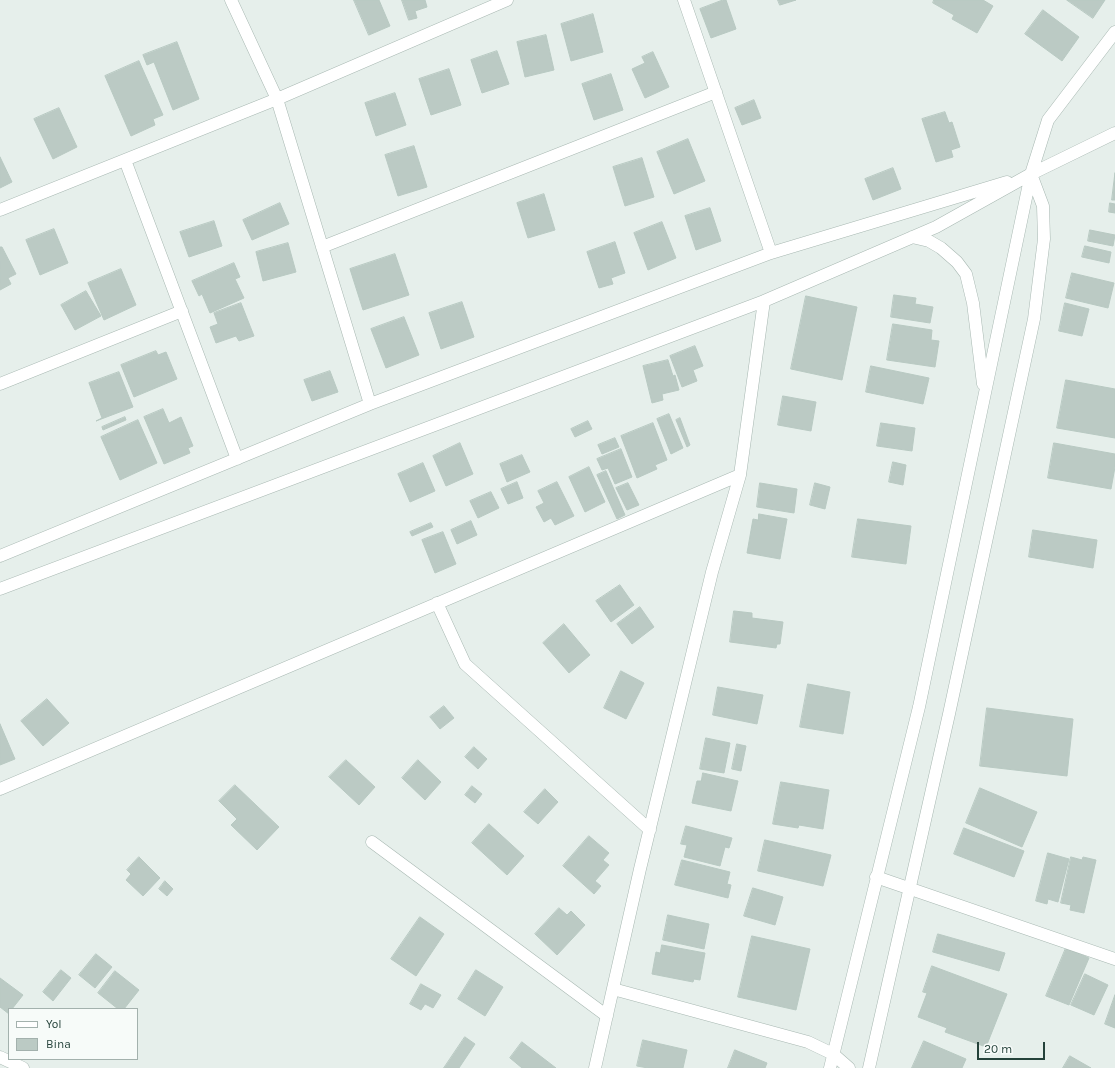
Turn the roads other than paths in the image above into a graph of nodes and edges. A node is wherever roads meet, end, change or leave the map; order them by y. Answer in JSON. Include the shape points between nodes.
{"nodes":[{"id":1,"x":230,"y":0,"type":"edge"},
{"id":2,"x":507,"y":0,"type":"edge"},
{"id":3,"x":684,"y":0,"type":"edge"},
{"id":4,"x":1115,"y":32,"type":"edge"},
{"id":5,"x":716,"y":92,"type":"junction"},
{"id":6,"x":277,"y":99,"type":"junction"},
{"id":7,"x":1115,"y":133,"type":"edge"},
{"id":8,"x":125,"y":160,"type":"junction"},
{"id":9,"x":1031,"y":174,"type":"junction"},
{"id":10,"x":0,"y":210,"type":"edge"},
{"id":11,"x":912,"y":237,"type":"junction"},
{"id":12,"x":322,"y":247,"type":"junction"},
{"id":13,"x":770,"y":253,"type":"junction"},
{"id":14,"x":764,"y":301,"type":"junction"},
{"id":15,"x":182,"y":311,"type":"junction"},
{"id":16,"x":0,"y":384,"type":"edge"},
{"id":17,"x":984,"y":394,"type":"junction"},
{"id":18,"x":370,"y":404,"type":"junction"},
{"id":19,"x":237,"y":459,"type":"junction"},
{"id":20,"x":740,"y":475,"type":"junction"},
{"id":21,"x":0,"y":556,"type":"edge"},
{"id":22,"x":0,"y":589,"type":"edge"},
{"id":23,"x":437,"y":603,"type":"junction"},
{"id":24,"x":0,"y":789,"type":"edge"},
{"id":25,"x":650,"y":830,"type":"junction"},
{"id":26,"x":372,"y":842,"type":"dead end"},
{"id":27,"x":876,"y":877,"type":"junction"},
{"id":28,"x":909,"y":888,"type":"junction"},
{"id":29,"x":1115,"y":959,"type":"edge"},
{"id":30,"x":613,"y":989,"type":"junction"},
{"id":31,"x":607,"y":1016,"type":"junction"},
{"id":32,"x":833,"y":1054,"type":"junction"},
{"id":33,"x":0,"y":1057,"type":"edge"},
{"id":34,"x":23,"y":1068,"type":"edge"},
{"id":35,"x":595,"y":1068,"type":"edge"},
{"id":36,"x":830,"y":1068,"type":"edge"},
{"id":37,"x":849,"y":1068,"type":"edge"},
{"id":38,"x":868,"y":1068,"type":"edge"}],
"edges":[{"from":1,"to":6,"type":"street"},
{"from":2,"to":6,"type":"street"},
{"from":3,"to":5,"type":"street"},
{"from":4,"to":9,"type":"street","via":[[1048,120]]},
{"from":5,"to":12,"type":"street"},
{"from":5,"to":13,"type":"street"},
{"from":6,"to":8,"type":"street"},
{"from":6,"to":12,"type":"street"},
{"from":7,"to":9,"type":"street"},
{"from":8,"to":10,"type":"street"},
{"from":8,"to":15,"type":"street"},
{"from":9,"to":11,"type":"street","via":[[936,227]]},
{"from":9,"to":13,"type":"street"},
{"from":9,"to":17,"type":"street"},
{"from":9,"to":28,"type":"street","via":[[1043,206],[1044,239],[1034,319]]},
{"from":11,"to":14,"type":"street"},
{"from":11,"to":17,"type":"street","via":[[929,241],[940,248],[957,262],[966,274],[973,303]]},
{"from":12,"to":18,"type":"street"},
{"from":13,"to":18,"type":"street"},
{"from":14,"to":20,"type":"street"},
{"from":14,"to":22,"type":"street"},
{"from":15,"to":16,"type":"street"},
{"from":15,"to":19,"type":"street"},
{"from":17,"to":27,"type":"street","via":[[919,707]]},
{"from":18,"to":19,"type":"street"},
{"from":19,"to":21,"type":"street"},
{"from":20,"to":23,"type":"street"},
{"from":20,"to":25,"type":"street","via":[[712,572]]},
{"from":23,"to":24,"type":"street"},
{"from":23,"to":25,"type":"street","via":[[465,664]]},
{"from":25,"to":30,"type":"street"},
{"from":26,"to":31,"type":"street"},
{"from":27,"to":28,"type":"street"},
{"from":27,"to":32,"type":"street"},
{"from":28,"to":29,"type":"street"},
{"from":28,"to":38,"type":"street"},
{"from":30,"to":31,"type":"street"},
{"from":30,"to":32,"type":"street","via":[[808,1042]]},
{"from":31,"to":35,"type":"street"},
{"from":32,"to":36,"type":"street"},
{"from":32,"to":37,"type":"street"},
{"from":33,"to":34,"type":"street"}]}
